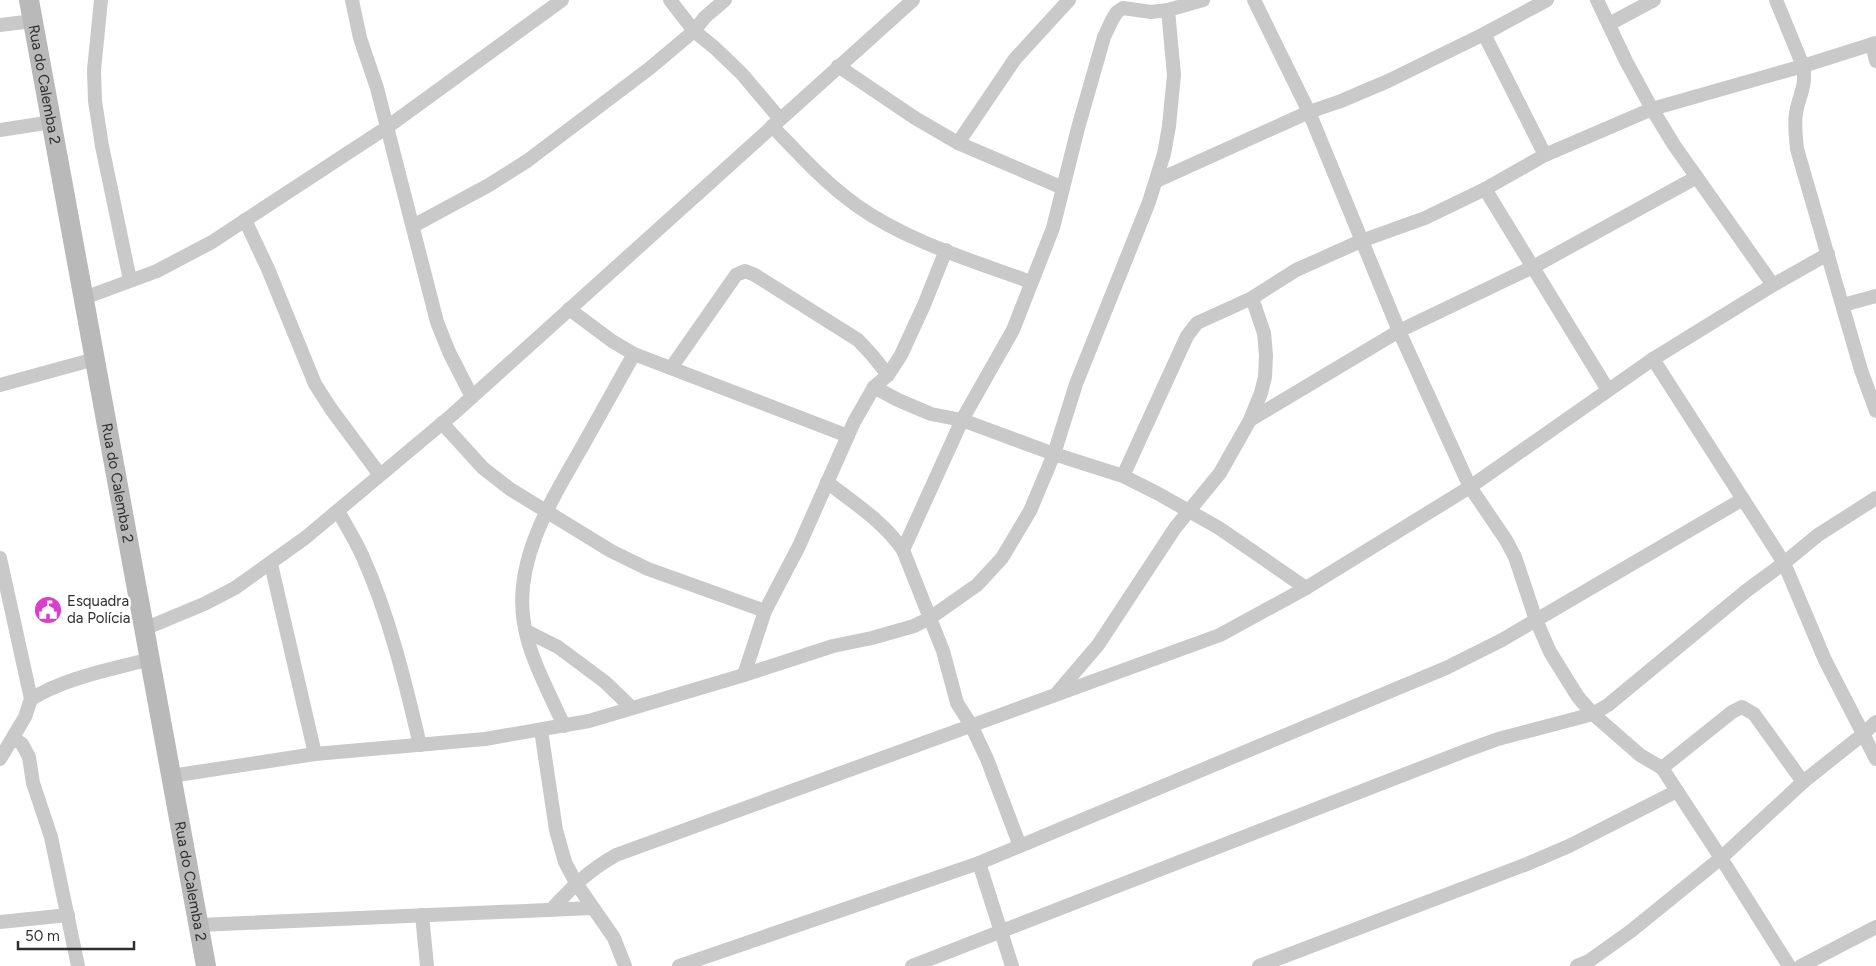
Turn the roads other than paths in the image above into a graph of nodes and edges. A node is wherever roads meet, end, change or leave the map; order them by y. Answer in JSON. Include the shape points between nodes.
{"nodes":[{"id":1,"x":29,"y":0,"type":"edge"},
{"id":2,"x":100,"y":0,"type":"edge"},
{"id":3,"x":352,"y":0,"type":"edge"},
{"id":4,"x":562,"y":0,"type":"edge"},
{"id":5,"x":670,"y":0,"type":"edge"},
{"id":6,"x":724,"y":0,"type":"edge"},
{"id":7,"x":913,"y":0,"type":"edge"},
{"id":8,"x":1069,"y":0,"type":"edge"},
{"id":9,"x":1203,"y":0,"type":"edge"},
{"id":10,"x":1254,"y":0,"type":"edge"},
{"id":11,"x":1547,"y":0,"type":"edge"},
{"id":12,"x":1597,"y":0,"type":"edge"},
{"id":13,"x":1654,"y":0,"type":"edge"},
{"id":14,"x":1776,"y":0,"type":"edge"},
{"id":15,"x":1168,"y":10,"type":"junction"},
{"id":16,"x":33,"y":21,"type":"junction"},
{"id":17,"x":0,"y":24,"type":"edge"},
{"id":18,"x":1608,"y":24,"type":"junction"},
{"id":19,"x":694,"y":31,"type":"junction"},
{"id":20,"x":1484,"y":34,"type":"junction"},
{"id":21,"x":1874,"y":44,"type":"edge"},
{"id":22,"x":1876,"y":60,"type":"edge"},
{"id":23,"x":838,"y":66,"type":"junction"},
{"id":24,"x":1803,"y":66,"type":"junction"},
{"id":25,"x":1652,"y":109,"type":"junction"},
{"id":26,"x":1309,"y":112,"type":"junction"},
{"id":27,"x":52,"y":122,"type":"junction"},
{"id":28,"x":776,"y":122,"type":"junction"},
{"id":29,"x":386,"y":128,"type":"junction"},
{"id":30,"x":0,"y":130,"type":"edge"},
{"id":31,"x":958,"y":143,"type":"junction"},
{"id":32,"x":1545,"y":155,"type":"junction"},
{"id":33,"x":1697,"y":177,"type":"junction"},
{"id":34,"x":1156,"y":181,"type":"junction"},
{"id":35,"x":1063,"y":188,"type":"junction"},
{"id":36,"x":1484,"y":189,"type":"junction"},
{"id":37,"x":245,"y":220,"type":"junction"},
{"id":38,"x":413,"y":226,"type":"junction"},
{"id":39,"x":1361,"y":241,"type":"junction"},
{"id":40,"x":946,"y":250,"type":"junction"},
{"id":41,"x":1828,"y":254,"type":"junction"},
{"id":42,"x":1533,"y":267,"type":"junction"},
{"id":43,"x":130,"y":280,"type":"junction"},
{"id":44,"x":1031,"y":282,"type":"junction"},
{"id":45,"x":1773,"y":284,"type":"junction"},
{"id":46,"x":1876,"y":296,"type":"edge"},
{"id":47,"x":84,"y":298,"type":"junction"},
{"id":48,"x":1252,"y":298,"type":"junction"},
{"id":49,"x":1843,"y":305,"type":"junction"},
{"id":50,"x":569,"y":309,"type":"junction"},
{"id":51,"x":1399,"y":331,"type":"junction"},
{"id":52,"x":634,"y":354,"type":"junction"},
{"id":53,"x":95,"y":359,"type":"junction"},
{"id":54,"x":1652,"y":359,"type":"junction"},
{"id":55,"x":671,"y":368,"type":"junction"},
{"id":56,"x":1870,"y":374,"type":"edge"},
{"id":57,"x":888,"y":375,"type":"junction"},
{"id":58,"x":0,"y":385,"type":"edge"},
{"id":59,"x":874,"y":387,"type":"junction"},
{"id":60,"x":1608,"y":390,"type":"junction"},
{"id":61,"x":472,"y":397,"type":"junction"},
{"id":62,"x":1876,"y":412,"type":"edge"},
{"id":63,"x":962,"y":420,"type":"junction"},
{"id":64,"x":1250,"y":420,"type":"junction"},
{"id":65,"x":442,"y":423,"type":"junction"},
{"id":66,"x":848,"y":436,"type":"junction"},
{"id":67,"x":1054,"y":454,"type":"junction"},
{"id":68,"x":380,"y":475,"type":"junction"},
{"id":69,"x":1123,"y":476,"type":"junction"},
{"id":70,"x":828,"y":482,"type":"junction"},
{"id":71,"x":1470,"y":487,"type":"junction"},
{"id":72,"x":1876,"y":498,"type":"edge"},
{"id":73,"x":1743,"y":499,"type":"junction"},
{"id":74,"x":338,"y":511,"type":"junction"},
{"id":75,"x":1189,"y":511,"type":"junction"},
{"id":76,"x":545,"y":512,"type":"junction"},
{"id":77,"x":902,"y":550,"type":"junction"},
{"id":78,"x":0,"y":558,"type":"edge"},
{"id":79,"x":271,"y":564,"type":"junction"},
{"id":80,"x":1784,"y":564,"type":"junction"},
{"id":81,"x":1306,"y":588,"type":"junction"},
{"id":82,"x":765,"y":611,"type":"junction"},
{"id":83,"x":930,"y":618,"type":"junction"},
{"id":84,"x":1536,"y":620,"type":"junction"},
{"id":85,"x":144,"y":629,"type":"junction"},
{"id":86,"x":526,"y":630,"type":"junction"},
{"id":87,"x":150,"y":659,"type":"junction"},
{"id":88,"x":744,"y":675,"type":"junction"},
{"id":89,"x":1055,"y":695,"type":"junction"},
{"id":90,"x":31,"y":699,"type":"junction"},
{"id":91,"x":632,"y":708,"type":"junction"},
{"id":92,"x":1593,"y":714,"type":"junction"},
{"id":93,"x":1876,"y":722,"type":"edge"},
{"id":94,"x":971,"y":725,"type":"junction"},
{"id":95,"x":564,"y":726,"type":"junction"},
{"id":96,"x":540,"y":730,"type":"junction"},
{"id":97,"x":1862,"y":735,"type":"junction"},
{"id":98,"x":13,"y":738,"type":"junction"},
{"id":99,"x":420,"y":745,"type":"junction"},
{"id":100,"x":315,"y":754,"type":"junction"},
{"id":101,"x":0,"y":759,"type":"edge"},
{"id":102,"x":1876,"y":759,"type":"edge"},
{"id":103,"x":1662,"y":768,"type":"junction"},
{"id":104,"x":172,"y":776,"type":"junction"},
{"id":105,"x":1804,"y":782,"type":"junction"},
{"id":106,"x":1677,"y":791,"type":"junction"},
{"id":107,"x":1020,"y":846,"type":"junction"},
{"id":108,"x":1721,"y":858,"type":"junction"},
{"id":109,"x":979,"y":863,"type":"junction"},
{"id":110,"x":576,"y":883,"type":"junction"},
{"id":111,"x":592,"y":908,"type":"junction"},
{"id":112,"x":551,"y":910,"type":"junction"},
{"id":113,"x":68,"y":915,"type":"junction"},
{"id":114,"x":422,"y":915,"type":"junction"},
{"id":115,"x":0,"y":922,"type":"edge"},
{"id":116,"x":199,"y":925,"type":"junction"},
{"id":117,"x":1876,"y":927,"type":"edge"},
{"id":118,"x":1002,"y":931,"type":"junction"},
{"id":119,"x":1586,"y":964,"type":"edge"},
{"id":120,"x":78,"y":966,"type":"edge"},
{"id":121,"x":206,"y":966,"type":"edge"},
{"id":122,"x":428,"y":966,"type":"edge"},
{"id":123,"x":625,"y":966,"type":"edge"},
{"id":124,"x":679,"y":966,"type":"edge"},
{"id":125,"x":912,"y":966,"type":"edge"},
{"id":126,"x":1012,"y":966,"type":"edge"},
{"id":127,"x":1259,"y":966,"type":"edge"},
{"id":128,"x":1789,"y":966,"type":"edge"},
{"id":129,"x":1801,"y":966,"type":"edge"}],
"edges":[{"from":1,"to":16,"type":"main road","name":"Rua do Calemba 2"},
{"from":2,"to":43,"type":"street","via":[[94,70],[95,101]]},
{"from":3,"to":29,"type":"street"},
{"from":4,"to":29,"type":"street"},
{"from":5,"to":19,"type":"street"},
{"from":6,"to":19,"type":"street"},
{"from":7,"to":23,"type":"street"},
{"from":8,"to":31,"type":"street","via":[[1015,59]]},
{"from":9,"to":15,"type":"street"},
{"from":10,"to":26,"type":"street"},
{"from":11,"to":20,"type":"street"},
{"from":12,"to":18,"type":"street"},
{"from":13,"to":18,"type":"street"},
{"from":14,"to":24,"type":"street"},
{"from":15,"to":34,"type":"street","via":[[1174,75],[1169,126]]},
{"from":15,"to":35,"type":"street","via":[[1151,12],[1122,8],[1112,20],[1104,37]]},
{"from":16,"to":17,"type":"street"},
{"from":16,"to":27,"type":"main road","name":"Rua do Calemba 2"},
{"from":18,"to":25,"type":"street"},
{"from":19,"to":28,"type":"street","via":[[742,74]]},
{"from":19,"to":38,"type":"street","via":[[527,161]]},
{"from":20,"to":26,"type":"street","via":[[1388,81]]},
{"from":20,"to":32,"type":"street"},
{"from":21,"to":22,"type":"street"},
{"from":21,"to":24,"type":"street"},
{"from":23,"to":28,"type":"street"},
{"from":23,"to":31,"type":"street"},
{"from":24,"to":25,"type":"street"},
{"from":24,"to":41,"type":"street","via":[[1804,84],[1796,112],[1797,149]]},
{"from":25,"to":32,"type":"street"},
{"from":25,"to":33,"type":"street"},
{"from":26,"to":34,"type":"street"},
{"from":26,"to":39,"type":"street"},
{"from":27,"to":30,"type":"street"},
{"from":27,"to":47,"type":"main road","name":"Rua do Calemba 2"},
{"from":28,"to":40,"type":"street","via":[[832,186],[857,206],[891,226]]},
{"from":28,"to":50,"type":"street"},
{"from":29,"to":37,"type":"street"},
{"from":29,"to":38,"type":"street"},
{"from":31,"to":35,"type":"street"},
{"from":32,"to":36,"type":"street"},
{"from":33,"to":42,"type":"street"},
{"from":33,"to":45,"type":"street"},
{"from":34,"to":67,"type":"street","via":[[1076,384]]},
{"from":35,"to":44,"type":"street","via":[[1053,228]]},
{"from":36,"to":39,"type":"street","via":[[1425,218]]},
{"from":36,"to":42,"type":"street"},
{"from":37,"to":43,"type":"street","via":[[157,271]]},
{"from":37,"to":68,"type":"street","via":[[315,384]]},
{"from":38,"to":61,"type":"street","via":[[437,322]]},
{"from":39,"to":48,"type":"street","via":[[1296,270]]},
{"from":39,"to":51,"type":"street"},
{"from":40,"to":44,"type":"street"},
{"from":40,"to":57,"type":"street","via":[[924,305]]},
{"from":41,"to":45,"type":"street"},
{"from":41,"to":49,"type":"street"},
{"from":42,"to":51,"type":"street"},
{"from":42,"to":60,"type":"street"},
{"from":43,"to":47,"type":"street"},
{"from":44,"to":63,"type":"street","via":[[1013,330]]},
{"from":45,"to":54,"type":"street"},
{"from":46,"to":49,"type":"street"},
{"from":47,"to":53,"type":"main road","name":"Rua do Calemba 2"},
{"from":48,"to":64,"type":"street","via":[[1264,333],[1266,355],[1265,378]]},
{"from":48,"to":69,"type":"street","via":[[1192,328]]},
{"from":49,"to":56,"type":"street"},
{"from":50,"to":52,"type":"street"},
{"from":50,"to":61,"type":"street"},
{"from":51,"to":64,"type":"street"},
{"from":51,"to":71,"type":"street"},
{"from":52,"to":55,"type":"street"},
{"from":52,"to":76,"type":"street"},
{"from":53,"to":58,"type":"street"},
{"from":53,"to":85,"type":"main road","name":"Rua do Calemba 2"},
{"from":54,"to":60,"type":"street"},
{"from":54,"to":73,"type":"street"},
{"from":55,"to":57,"type":"street","via":[[736,274],[745,271],[858,340]]},
{"from":55,"to":66,"type":"street"},
{"from":56,"to":62,"type":"street"},
{"from":57,"to":59,"type":"street"},
{"from":59,"to":63,"type":"street","via":[[931,414]]},
{"from":59,"to":66,"type":"street"},
{"from":60,"to":71,"type":"street"},
{"from":61,"to":65,"type":"street"},
{"from":63,"to":67,"type":"street"},
{"from":63,"to":77,"type":"street"},
{"from":64,"to":75,"type":"street","via":[[1220,473]]},
{"from":65,"to":68,"type":"street"},
{"from":65,"to":76,"type":"street","via":[[483,468]]},
{"from":66,"to":70,"type":"street"},
{"from":67,"to":69,"type":"street"},
{"from":67,"to":83,"type":"street","via":[[1030,511],[1002,558],[977,585]]},
{"from":68,"to":74,"type":"street"},
{"from":69,"to":75,"type":"street"},
{"from":70,"to":77,"type":"street","via":[[878,521]]},
{"from":70,"to":82,"type":"street"},
{"from":71,"to":81,"type":"street"},
{"from":71,"to":84,"type":"street","via":[[1515,557]]},
{"from":72,"to":80,"type":"street","via":[[1818,535]]},
{"from":73,"to":80,"type":"street"},
{"from":73,"to":84,"type":"street"},
{"from":74,"to":79,"type":"street"},
{"from":74,"to":99,"type":"street","via":[[378,594]]},
{"from":75,"to":81,"type":"street","via":[[1227,533]]},
{"from":75,"to":89,"type":"street","via":[[1098,645]]},
{"from":76,"to":82,"type":"street","via":[[648,569]]},
{"from":76,"to":86,"type":"street","via":[[527,561],[523,583]]},
{"from":77,"to":83,"type":"street"},
{"from":78,"to":90,"type":"street"},
{"from":79,"to":85,"type":"street","via":[[204,604]]},
{"from":79,"to":100,"type":"street"},
{"from":80,"to":92,"type":"street","via":[[1711,618],[1608,706]]},
{"from":80,"to":97,"type":"street","via":[[1824,660]]},
{"from":81,"to":89,"type":"street","via":[[1220,636]]},
{"from":82,"to":88,"type":"street"},
{"from":83,"to":88,"type":"street","via":[[914,626],[833,646]]},
{"from":83,"to":94,"type":"street","via":[[957,703]]},
{"from":84,"to":92,"type":"street","via":[[1562,674]]},
{"from":84,"to":107,"type":"street","via":[[1446,668]]},
{"from":85,"to":87,"type":"main road","name":"Rua do Calemba 2"},
{"from":86,"to":91,"type":"street","via":[[558,647],[605,682]]},
{"from":86,"to":95,"type":"street"},
{"from":87,"to":90,"type":"street","via":[[89,675],[48,689]]},
{"from":87,"to":104,"type":"main road","name":"Rua do Calemba 2"},
{"from":88,"to":91,"type":"street"},
{"from":89,"to":94,"type":"street"},
{"from":90,"to":98,"type":"street","via":[[26,717]]},
{"from":91,"to":95,"type":"street"},
{"from":92,"to":103,"type":"street","via":[[1640,755]]},
{"from":92,"to":118,"type":"street","via":[[1498,739]]},
{"from":93,"to":97,"type":"street"},
{"from":94,"to":107,"type":"street"},
{"from":94,"to":110,"type":"street","via":[[616,855]]},
{"from":95,"to":96,"type":"street"},
{"from":96,"to":99,"type":"street"},
{"from":96,"to":110,"type":"street","via":[[556,830],[565,862]]},
{"from":97,"to":102,"type":"street"},
{"from":97,"to":105,"type":"street"},
{"from":98,"to":101,"type":"street"},
{"from":98,"to":113,"type":"street","via":[[22,744],[28,757],[51,837]]},
{"from":99,"to":100,"type":"street"},
{"from":100,"to":104,"type":"street"},
{"from":103,"to":105,"type":"street","via":[[1742,707],[1754,714]]},
{"from":103,"to":106,"type":"street"},
{"from":104,"to":116,"type":"main road","name":"Rua do Calemba 2"},
{"from":105,"to":108,"type":"street"},
{"from":106,"to":108,"type":"street"},
{"from":106,"to":127,"type":"street","via":[[1569,846]]},
{"from":107,"to":109,"type":"street"},
{"from":108,"to":119,"type":"street"},
{"from":108,"to":128,"type":"street"},
{"from":109,"to":118,"type":"street"},
{"from":109,"to":124,"type":"street"},
{"from":110,"to":111,"type":"street"},
{"from":110,"to":112,"type":"street"},
{"from":111,"to":112,"type":"street"},
{"from":111,"to":123,"type":"street","via":[[614,938]]},
{"from":112,"to":114,"type":"street"},
{"from":113,"to":115,"type":"street"},
{"from":113,"to":120,"type":"street"},
{"from":114,"to":116,"type":"street"},
{"from":114,"to":122,"type":"street"},
{"from":116,"to":121,"type":"main road","name":"Rua do Calemba 2"},
{"from":117,"to":129,"type":"street"},
{"from":118,"to":125,"type":"street"},
{"from":118,"to":126,"type":"street"}]}
